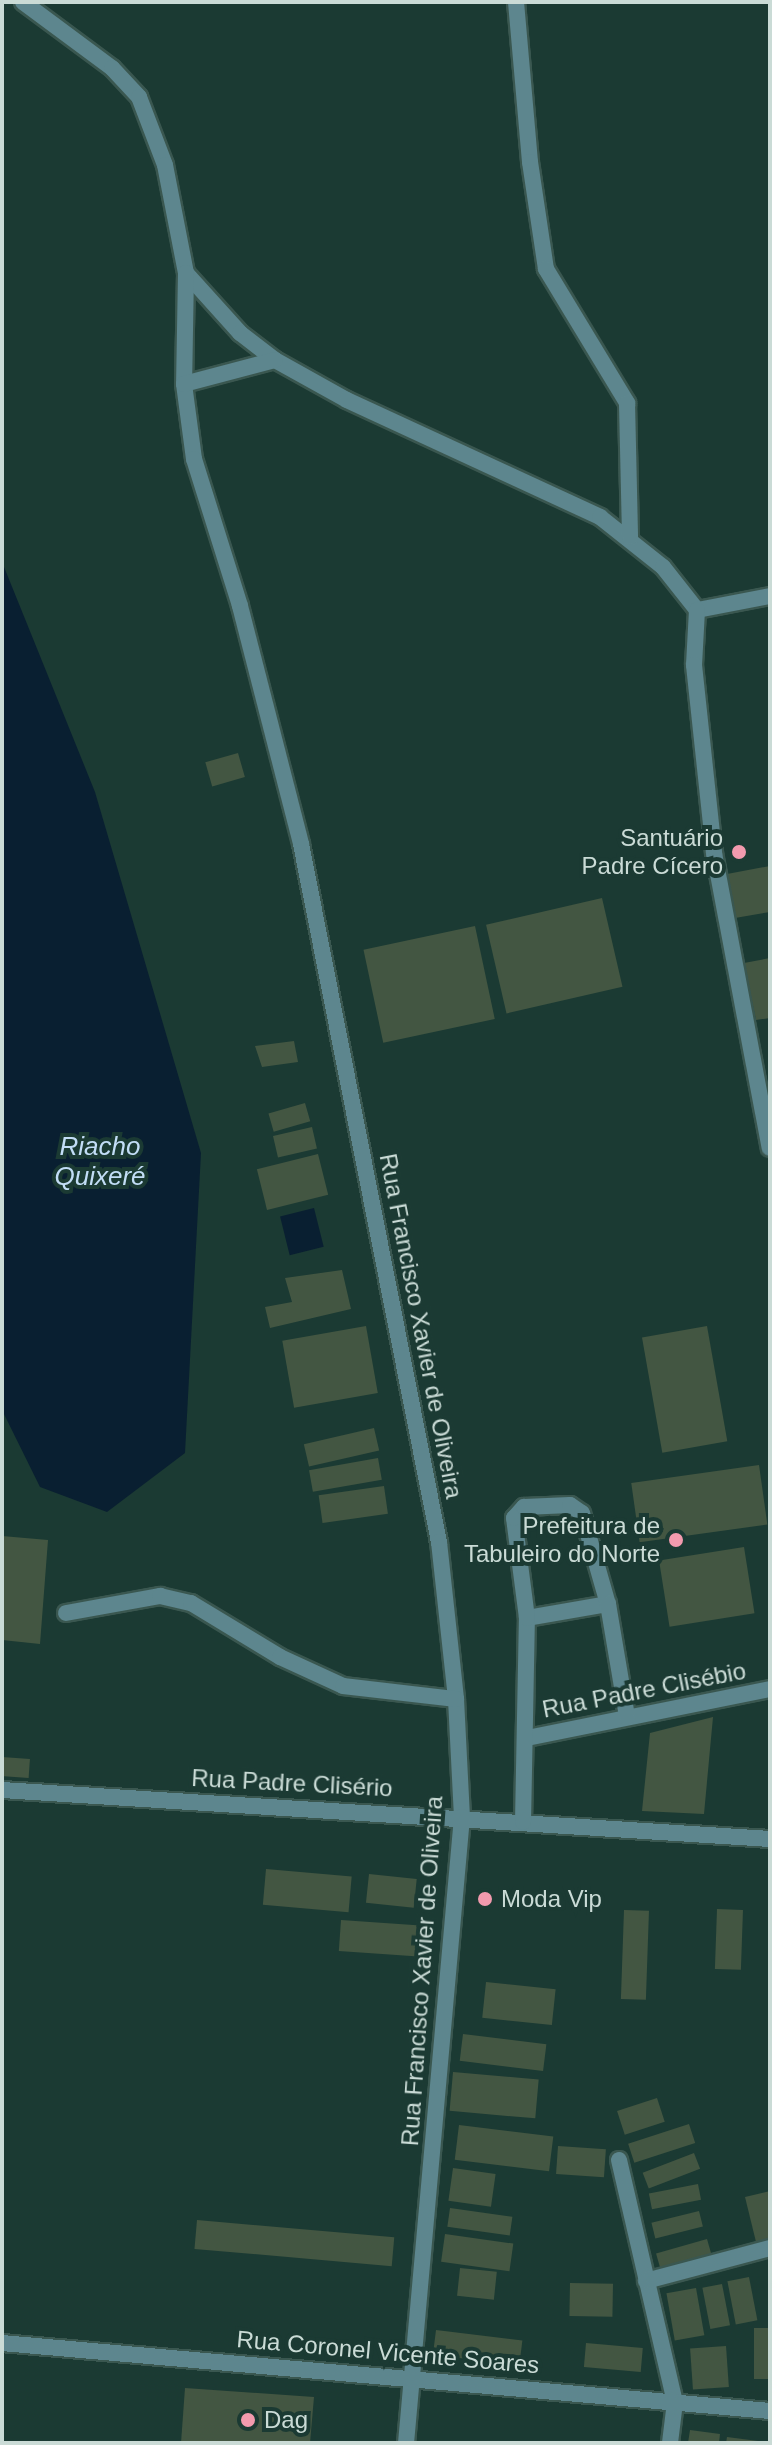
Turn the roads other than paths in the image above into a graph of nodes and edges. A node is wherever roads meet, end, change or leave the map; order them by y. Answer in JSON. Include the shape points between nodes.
{"nodes":[{"id":1,"x":23,"y":2,"type":"edge"},
{"id":2,"x":516,"y":2,"type":"edge"},
{"id":3,"x":186,"y":273,"type":"junction"},
{"id":4,"x":275,"y":360,"type":"junction"},
{"id":5,"x":184,"y":384,"type":"junction"},
{"id":6,"x":630,"y":537,"type":"junction"},
{"id":7,"x":770,"y":596,"type":"edge"},
{"id":8,"x":697,"y":610,"type":"junction"},
{"id":9,"x":770,"y":1148,"type":"edge"},
{"id":10,"x":608,"y":1604,"type":"junction"},
{"id":11,"x":66,"y":1613,"type":"dead end"},
{"id":12,"x":527,"y":1618,"type":"junction"},
{"id":13,"x":770,"y":1689,"type":"edge"},
{"id":14,"x":456,"y":1699,"type":"junction"},
{"id":15,"x":627,"y":1716,"type":"junction"},
{"id":16,"x":527,"y":1738,"type":"junction"},
{"id":17,"x":2,"y":1790,"type":"edge"},
{"id":18,"x":462,"y":1817,"type":"junction"},
{"id":19,"x":523,"y":1822,"type":"junction"},
{"id":20,"x":770,"y":1839,"type":"edge"},
{"id":21,"x":619,"y":2160,"type":"dead end"},
{"id":22,"x":770,"y":2248,"type":"edge"},
{"id":23,"x":646,"y":2281,"type":"junction"},
{"id":24,"x":2,"y":2343,"type":"edge"},
{"id":25,"x":412,"y":2378,"type":"junction"},
{"id":26,"x":675,"y":2402,"type":"junction"},
{"id":27,"x":770,"y":2411,"type":"edge"},
{"id":28,"x":406,"y":2443,"type":"edge"},
{"id":29,"x":670,"y":2443,"type":"edge"}],
"edges":[{"from":1,"to":3,"type":"street","name":"Rua Francisco Xavier de Oliveira","via":[[119,74],[139,97],[165,165]]},
{"from":2,"to":6,"type":"street","via":[[546,269],[627,403]]},
{"from":3,"to":4,"type":"street","via":[[221,315]]},
{"from":3,"to":5,"type":"street","name":"Rua Francisco Xavier de Oliveira"},
{"from":4,"to":5,"type":"street"},
{"from":4,"to":6,"type":"street","via":[[347,400],[600,517]]},
{"from":5,"to":14,"type":"street","name":"Rua Francisco Xavier de Oliveira","via":[[194,459],[240,606],[301,844],[439,1542]]},
{"from":6,"to":8,"type":"street","via":[[663,567]]},
{"from":7,"to":8,"type":"street"},
{"from":8,"to":9,"type":"street","via":[[694,665],[714,853]]},
{"from":10,"to":12,"type":"street"},
{"from":10,"to":12,"type":"street","via":[[582,1513],[570,1505],[524,1507],[514,1518]]},
{"from":10,"to":15,"type":"street"},
{"from":11,"to":14,"type":"street","via":[[160,1596],[191,1603],[280,1657],[343,1686]]},
{"from":12,"to":16,"type":"street"},
{"from":13,"to":15,"type":"street","name":"Rua Padre Clisébio"},
{"from":14,"to":18,"type":"street","name":"Rua Francisco Xavier de Oliveira"},
{"from":15,"to":16,"type":"street","name":"Rua Padre Clisébio"},
{"from":16,"to":19,"type":"street"},
{"from":17,"to":18,"type":"street","name":"Rua Padre Clisério"},
{"from":18,"to":19,"type":"street","name":"Rua Padre Clisério"},
{"from":18,"to":25,"type":"street","name":"Rua Francisco Xavier de Oliveira"},
{"from":19,"to":20,"type":"street","name":"Rua Padre Clisério"},
{"from":21,"to":23,"type":"street"},
{"from":22,"to":23,"type":"street"},
{"from":23,"to":26,"type":"street"},
{"from":24,"to":25,"type":"street","name":"Rua Coronel Vicente Soares"},
{"from":25,"to":26,"type":"street","name":"Rua Coronel Vicente Soares"},
{"from":25,"to":28,"type":"street","name":"Rua Francisco Xavier de Oliveira"},
{"from":26,"to":27,"type":"street","name":"Rua Coronel Vicente Soares"},
{"from":26,"to":29,"type":"street"}]}
